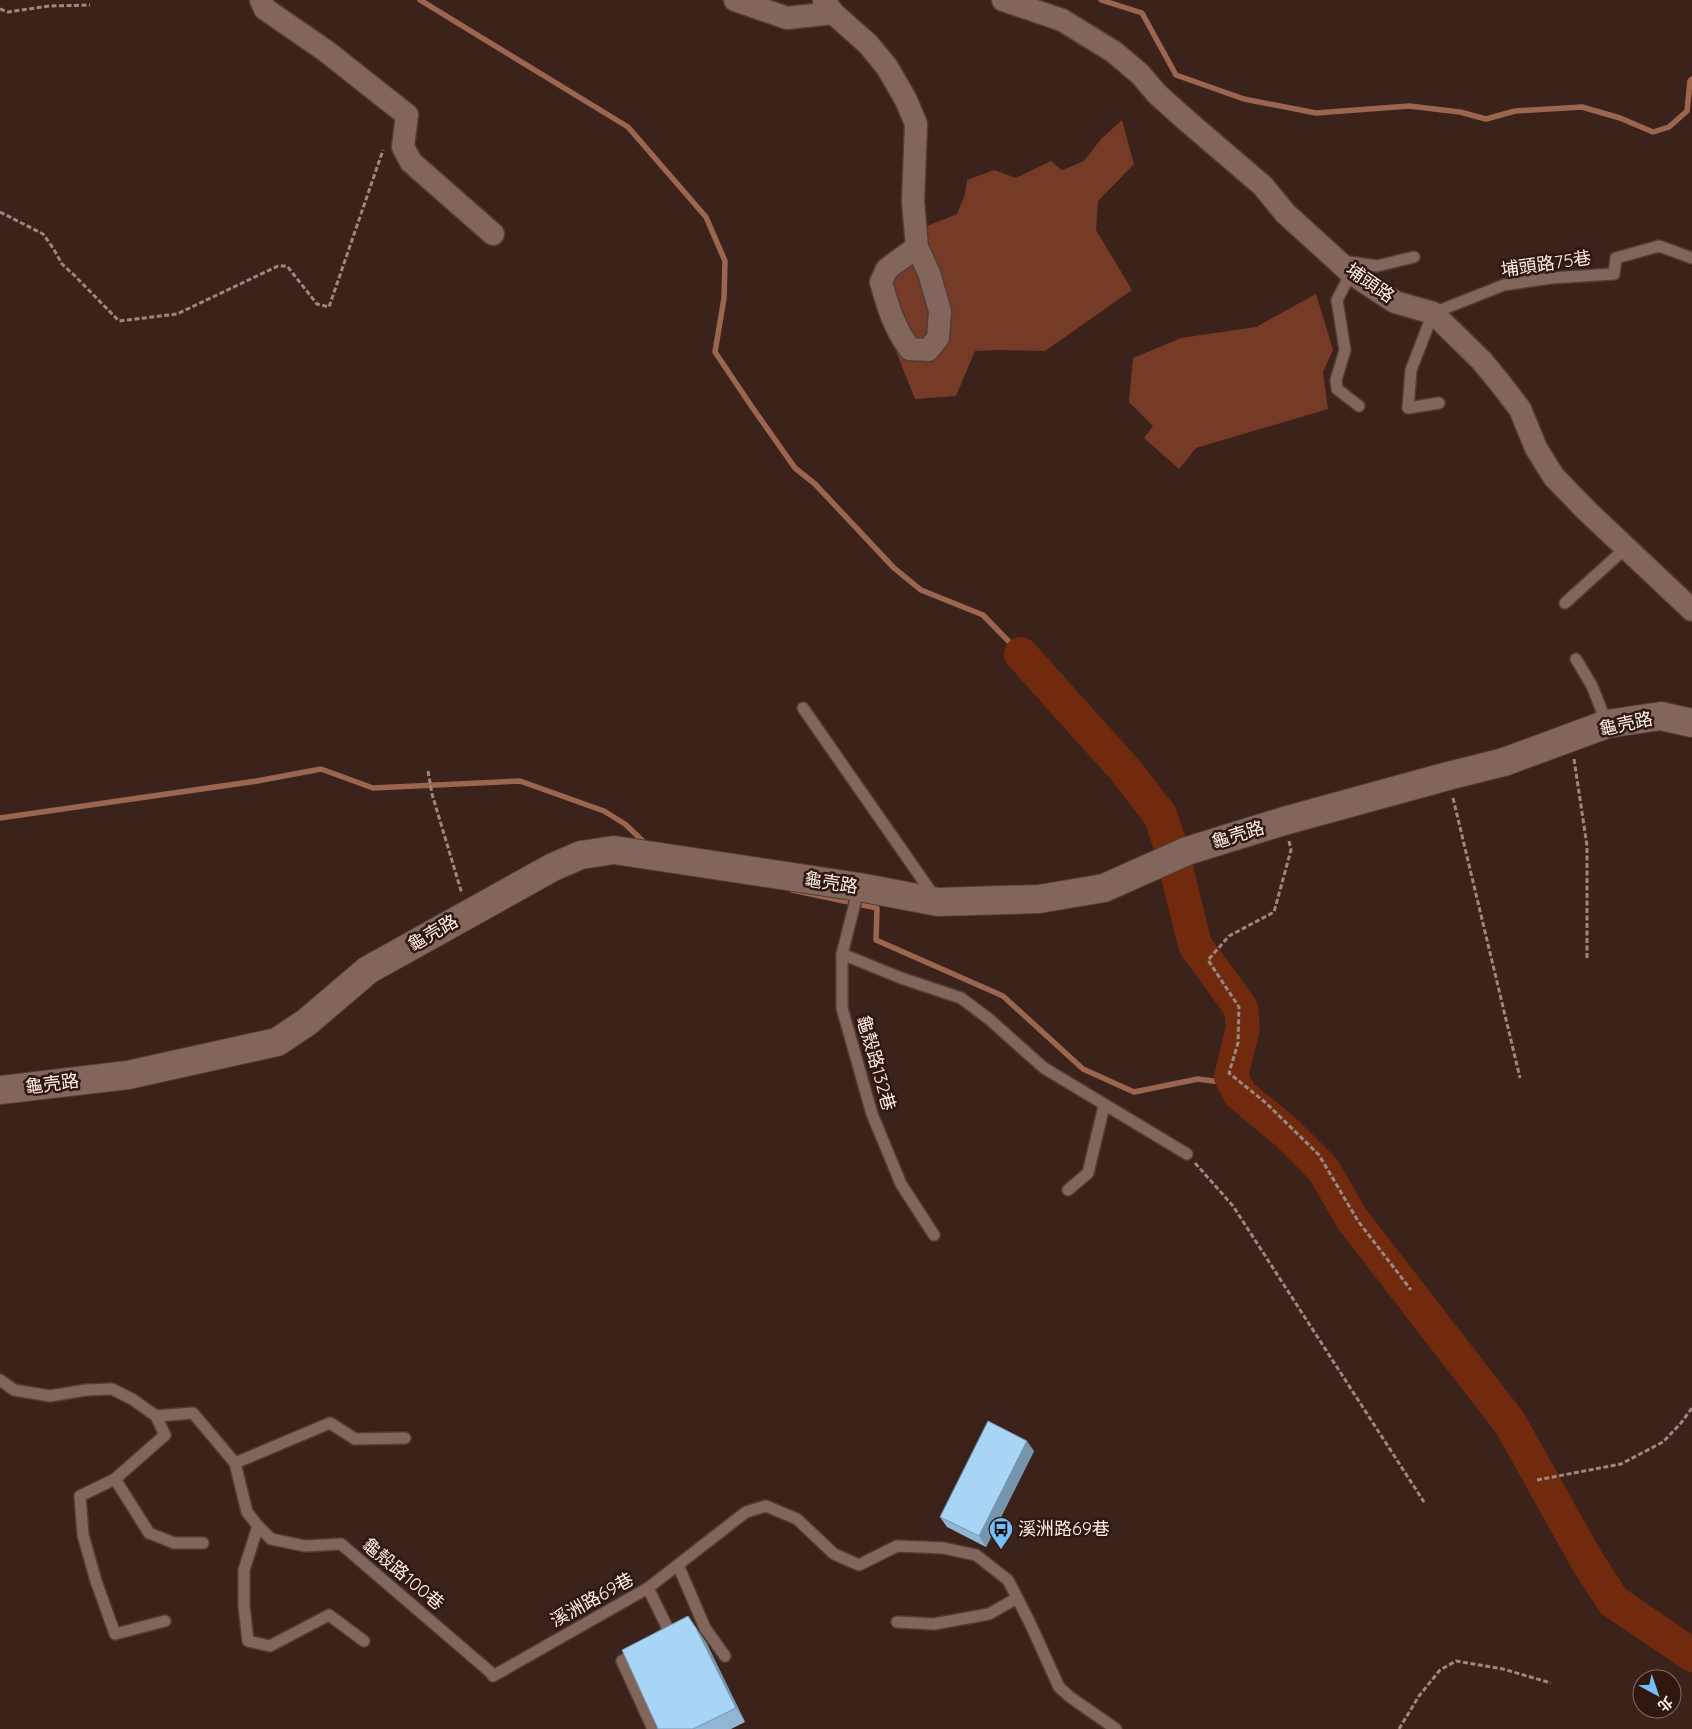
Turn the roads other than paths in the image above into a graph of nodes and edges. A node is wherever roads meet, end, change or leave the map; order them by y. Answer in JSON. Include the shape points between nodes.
{"nodes":[{"id":1,"x":261,"y":0,"type":"edge"},
{"id":2,"x":735,"y":0,"type":"edge"},
{"id":3,"x":1003,"y":0,"type":"edge"},
{"id":4,"x":829,"y":7,"type":"edge"},
{"id":5,"x":493,"y":234,"type":"dead end"},
{"id":6,"x":917,"y":247,"type":"dead end"},
{"id":7,"x":1414,"y":257,"type":"dead end"},
{"id":8,"x":1692,"y":258,"type":"edge"},
{"id":9,"x":1345,"y":267,"type":"junction"},
{"id":10,"x":1433,"y":313,"type":"junction"},
{"id":11,"x":1439,"y":403,"type":"dead end"},
{"id":12,"x":1359,"y":406,"type":"dead end"},
{"id":13,"x":1626,"y":547,"type":"junction"},
{"id":14,"x":1565,"y":603,"type":"dead end"},
{"id":15,"x":1692,"y":610,"type":"edge"},
{"id":16,"x":1576,"y":659,"type":"dead end"},
{"id":17,"x":803,"y":708,"type":"dead end"},
{"id":18,"x":1692,"y":723,"type":"edge"},
{"id":19,"x":1607,"y":724,"type":"junction"},
{"id":20,"x":858,"y":887,"type":"junction"},
{"id":21,"x":938,"y":902,"type":"junction"},
{"id":22,"x":842,"y":954,"type":"junction"},
{"id":23,"x":0,"y":1090,"type":"edge"},
{"id":24,"x":1104,"y":1106,"type":"junction"},
{"id":25,"x":1187,"y":1154,"type":"road end"},
{"id":26,"x":1068,"y":1190,"type":"dead end"},
{"id":27,"x":934,"y":1235,"type":"dead end"},
{"id":28,"x":0,"y":1380,"type":"edge"},
{"id":29,"x":156,"y":1416,"type":"junction"},
{"id":30,"x":405,"y":1438,"type":"dead end"},
{"id":31,"x":235,"y":1463,"type":"junction"},
{"id":32,"x":115,"y":1480,"type":"junction"},
{"id":33,"x":258,"y":1526,"type":"junction"},
{"id":34,"x":203,"y":1543,"type":"dead end"},
{"id":35,"x":678,"y":1565,"type":"junction"},
{"id":36,"x":648,"y":1588,"type":"junction"},
{"id":37,"x":1017,"y":1598,"type":"junction"},
{"id":38,"x":165,"y":1621,"type":"dead end"},
{"id":39,"x":897,"y":1622,"type":"dead end"},
{"id":40,"x":364,"y":1641,"type":"dead end"},
{"id":41,"x":725,"y":1656,"type":"dead end"},
{"id":42,"x":493,"y":1676,"type":"joint"},
{"id":43,"x":653,"y":1729,"type":"edge"},
{"id":44,"x":1116,"y":1729,"type":"edge"}],
"edges":[{"from":1,"to":5,"type":"street","via":[[265,9],[326,51],[407,115],[403,147],[411,162]]},
{"from":2,"to":4,"type":"street","via":[[787,18]]},
{"from":3,"to":9,"type":"street","name":"埔頭路","via":[[1062,20],[1114,52],[1263,186],[1285,213]]},
{"from":4,"to":6,"type":"street","via":[[887,67],[916,124],[913,201]]},
{"from":7,"to":9,"type":"lane","via":[[1377,266]]},
{"from":8,"to":10,"type":"lane","name":"埔頭路75巷","via":[[1659,246],[1616,258],[1614,274],[1504,285]]},
{"from":9,"to":10,"type":"street","name":"埔頭路","via":[[1395,302]]},
{"from":9,"to":12,"type":"lane","via":[[1337,300],[1345,350],[1336,380],[1337,389]]},
{"from":10,"to":11,"type":"lane","via":[[1411,370],[1408,408]]},
{"from":10,"to":13,"type":"street","name":"埔頭路","via":[[1482,360],[1520,409],[1536,448],[1554,477]]},
{"from":13,"to":14,"type":"lane"},
{"from":13,"to":15,"type":"street","name":"埔頭路"},
{"from":16,"to":19,"type":"lane","via":[[1592,686]]},
{"from":17,"to":21,"type":"lane"},
{"from":18,"to":19,"type":"street","name":"龜壳路","via":[[1661,716]]},
{"from":19,"to":21,"type":"street","name":"龜壳路","via":[[1504,762],[1284,821],[1187,851],[1104,888],[1038,899]]},
{"from":20,"to":21,"type":"street","name":"龜壳路"},
{"from":20,"to":22,"type":"lane","name":"龜殼路132巷"},
{"from":20,"to":23,"type":"street","name":"龜壳路","via":[[614,850],[581,855],[553,867],[368,970],[307,1022],[277,1042],[128,1075]]},
{"from":22,"to":24,"type":"lane","via":[[961,998],[1044,1068]]},
{"from":22,"to":27,"type":"lane","name":"龜殼路132巷","via":[[842,1008],[872,1114],[901,1184]]},
{"from":24,"to":25,"type":"lane"},
{"from":24,"to":26,"type":"lane","via":[[1088,1173]]},
{"from":28,"to":29,"type":"lane","via":[[14,1390],[50,1396],[112,1389]]},
{"from":29,"to":31,"type":"lane","name":"龜殼路100巷","via":[[193,1413]]},
{"from":29,"to":32,"type":"lane","via":[[165,1435]]},
{"from":30,"to":31,"type":"lane","via":[[354,1440],[330,1423]]},
{"from":31,"to":33,"type":"lane","name":"龜殼路100巷","via":[[247,1512]]},
{"from":32,"to":34,"type":"lane","via":[[149,1533],[174,1543]]},
{"from":32,"to":38,"type":"lane","via":[[80,1496],[83,1535],[96,1581],[115,1634]]},
{"from":33,"to":40,"type":"lane","via":[[244,1570],[248,1641],[270,1646],[329,1615]]},
{"from":33,"to":42,"type":"lane","name":"龜殼路100巷","via":[[271,1539],[305,1546],[341,1544]]},
{"from":35,"to":36,"type":"lane","name":"溪洲路69巷"},
{"from":35,"to":37,"type":"lane","name":"溪洲路69巷","via":[[746,1512],[766,1506],[796,1519],[834,1554],[859,1565],[897,1546],[943,1548],[976,1555],[1008,1580]]},
{"from":35,"to":41,"type":"lane","via":[[705,1628]]},
{"from":36,"to":42,"type":"lane","name":"溪洲路69巷"},
{"from":36,"to":43,"type":"lane","via":[[669,1632],[622,1661]]},
{"from":37,"to":39,"type":"lane","via":[[989,1614],[934,1624]]},
{"from":37,"to":44,"type":"lane","name":"溪洲路69巷","via":[[1059,1687]]}]}
